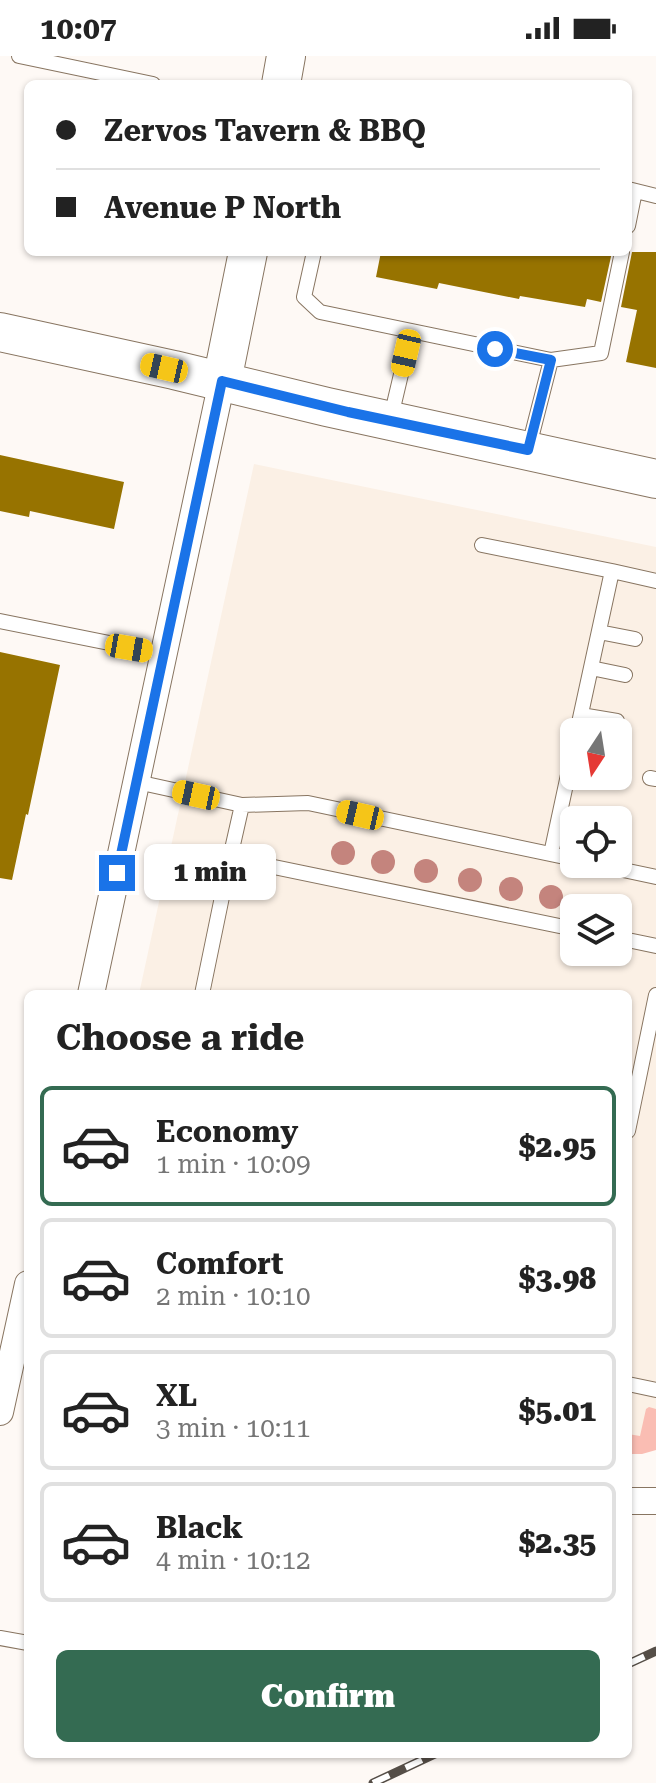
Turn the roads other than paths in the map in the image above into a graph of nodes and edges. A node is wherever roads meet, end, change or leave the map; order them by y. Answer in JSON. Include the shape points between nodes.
{"nodes":[{"id":1,"x":19,"y":56,"type":"edge"},
{"id":2,"x":286,"y":56,"type":"edge"},
{"id":3,"x":134,"y":80,"type":"edge"},
{"id":4,"x":282,"y":80,"type":"edge"},
{"id":5,"x":632,"y":190,"type":"edge"},
{"id":6,"x":656,"y":196,"type":"edge"},
{"id":7,"x":247,"y":256,"type":"edge"},
{"id":8,"x":313,"y":256,"type":"edge"},
{"id":9,"x":621,"y":256,"type":"edge"},
{"id":10,"x":0,"y":332,"type":"edge"},
{"id":11,"x":411,"y":332,"type":"junction"},
{"id":12,"x":551,"y":360,"type":"junction"},
{"id":13,"x":222,"y":381,"type":"junction"},
{"id":14,"x":390,"y":421,"type":"junction"},
{"id":15,"x":528,"y":450,"type":"junction"},
{"id":16,"x":656,"y":479,"type":"edge"},
{"id":17,"x":482,"y":545,"type":"dead end"},
{"id":18,"x":612,"y":571,"type":"junction"},
{"id":19,"x":656,"y":581,"type":"edge"},
{"id":20,"x":0,"y":621,"type":"edge"},
{"id":21,"x":599,"y":632,"type":"junction"},
{"id":22,"x":635,"y":639,"type":"dead end"},
{"id":23,"x":164,"y":654,"type":"junction"},
{"id":24,"x":591,"y":668,"type":"junction"},
{"id":25,"x":625,"y":675,"type":"dead end"},
{"id":26,"x":581,"y":715,"type":"junction"},
{"id":27,"x":580,"y":718,"type":"edge"},
{"id":28,"x":599,"y":718,"type":"edge"},
{"id":29,"x":137,"y":782,"type":"junction"},
{"id":30,"x":565,"y":790,"type":"edge"},
{"id":31,"x":242,"y":805,"type":"junction"},
{"id":32,"x":551,"y":854,"type":"junction"},
{"id":33,"x":560,"y":856,"type":"edge"},
{"id":34,"x":230,"y":858,"type":"junction"},
{"id":35,"x":632,"y":872,"type":"edge"},
{"id":36,"x":656,"y":877,"type":"edge"},
{"id":37,"x":560,"y":926,"type":"edge"},
{"id":38,"x":632,"y":941,"type":"edge"},
{"id":39,"x":656,"y":946,"type":"edge"},
{"id":40,"x":92,"y":990,"type":"edge"},
{"id":41,"x":203,"y":990,"type":"edge"},
{"id":42,"x":656,"y":995,"type":"edge"},
{"id":43,"x":632,"y":1112,"type":"edge"},
{"id":44,"x":24,"y":1321,"type":"edge"},
{"id":45,"x":18,"y":1376,"type":"edge"},
{"id":46,"x":632,"y":1385,"type":"edge"},
{"id":47,"x":656,"y":1390,"type":"edge"},
{"id":48,"x":0,"y":1412,"type":"edge"},
{"id":49,"x":632,"y":1501,"type":"edge"},
{"id":50,"x":656,"y":1501,"type":"edge"},
{"id":51,"x":0,"y":1638,"type":"edge"},
{"id":52,"x":24,"y":1642,"type":"edge"}],
"edges":[{"from":1,"to":3,"type":"lane"},
{"from":2,"to":4,"type":"main road"},
{"from":5,"to":6,"type":"lane"},
{"from":7,"to":13,"type":"main road"},
{"from":8,"to":11,"type":"lane","via":[[304,297],[320,312]]},
{"from":9,"to":12,"type":"lane","via":[[601,353]]},
{"from":10,"to":13,"type":"main road"},
{"from":11,"to":12,"type":"lane"},
{"from":11,"to":14,"type":"lane"},
{"from":12,"to":15,"type":"lane"},
{"from":13,"to":14,"type":"main road"},
{"from":13,"to":23,"type":"street"},
{"from":14,"to":15,"type":"main road"},
{"from":15,"to":16,"type":"main road"},
{"from":17,"to":18,"type":"lane"},
{"from":18,"to":19,"type":"lane"},
{"from":18,"to":21,"type":"lane"},
{"from":20,"to":23,"type":"lane"},
{"from":21,"to":22,"type":"lane"},
{"from":21,"to":24,"type":"lane"},
{"from":23,"to":29,"type":"street"},
{"from":24,"to":25,"type":"lane"},
{"from":24,"to":26,"type":"lane"},
{"from":26,"to":27,"type":"lane"},
{"from":26,"to":28,"type":"lane"},
{"from":29,"to":31,"type":"lane"},
{"from":29,"to":40,"type":"street"},
{"from":30,"to":32,"type":"lane"},
{"from":31,"to":32,"type":"lane","via":[[308,803]]},
{"from":31,"to":34,"type":"lane"},
{"from":32,"to":33,"type":"lane"},
{"from":34,"to":37,"type":"lane"},
{"from":34,"to":41,"type":"lane"},
{"from":35,"to":36,"type":"lane"},
{"from":38,"to":39,"type":"lane"},
{"from":42,"to":43,"type":"lane"},
{"from":44,"to":45,"type":"street"},
{"from":45,"to":48,"type":"street"},
{"from":46,"to":47,"type":"lane"},
{"from":49,"to":50,"type":"street"},
{"from":51,"to":52,"type":"lane"}]}
